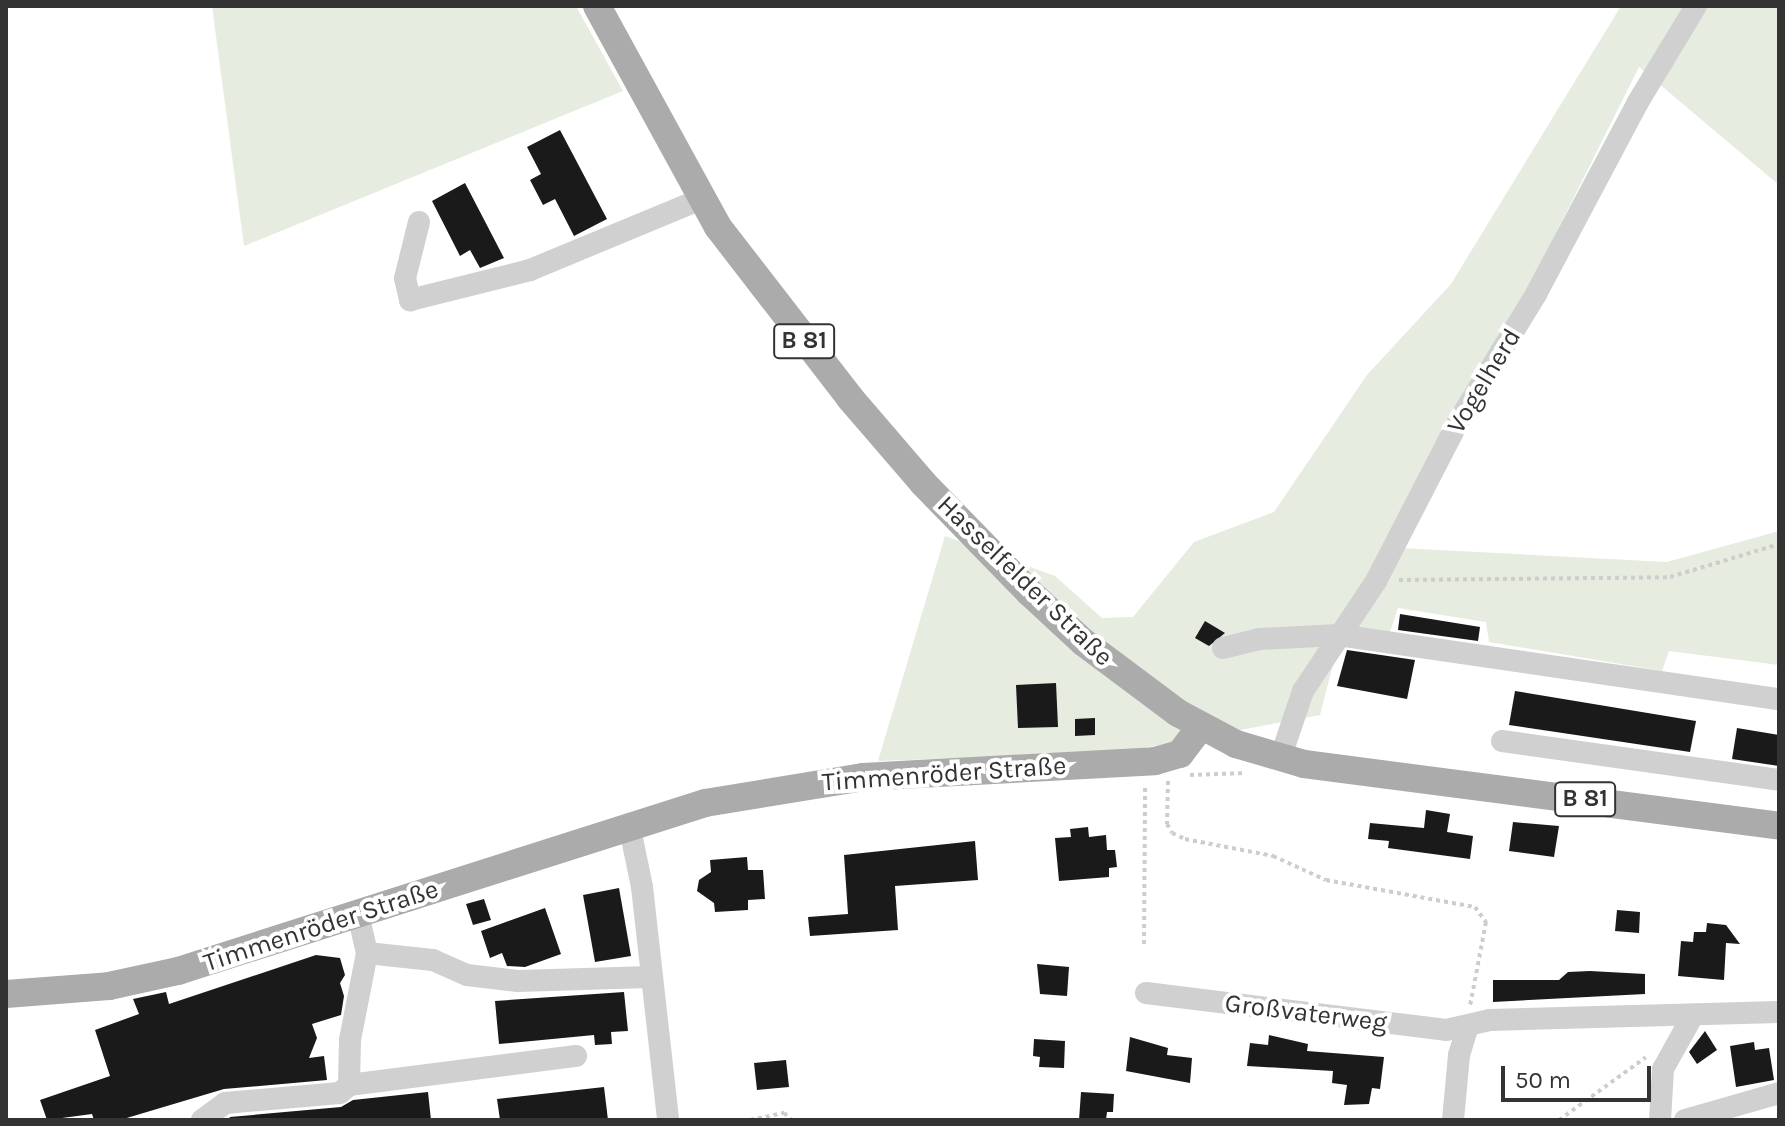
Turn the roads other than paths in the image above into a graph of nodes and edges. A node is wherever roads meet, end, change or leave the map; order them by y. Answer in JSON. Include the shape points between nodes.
{"nodes":[{"id":1,"x":597,"y":6,"type":"edge"},
{"id":2,"x":1696,"y":6,"type":"edge"},
{"id":3,"x":701,"y":199,"type":"junction"},
{"id":4,"x":419,"y":222,"type":"dead end"},
{"id":5,"x":1338,"y":635,"type":"junction"},
{"id":6,"x":1223,"y":648,"type":"dead end"},
{"id":7,"x":1779,"y":699,"type":"edge"},
{"id":8,"x":1200,"y":727,"type":"junction"},
{"id":9,"x":1502,"y":741,"type":"dead end"},
{"id":10,"x":1280,"y":759,"type":"junction"},
{"id":11,"x":1779,"y":780,"type":"edge"},
{"id":12,"x":629,"y":824,"type":"junction"},
{"id":13,"x":1779,"y":826,"type":"edge"},
{"id":14,"x":358,"y":914,"type":"junction"},
{"id":15,"x":367,"y":953,"type":"junction"},
{"id":16,"x":650,"y":977,"type":"junction"},
{"id":17,"x":1146,"y":993,"type":"dead end"},
{"id":18,"x":6,"y":994,"type":"edge"},
{"id":19,"x":1779,"y":1012,"type":"edge"},
{"id":20,"x":1692,"y":1017,"type":"junction"},
{"id":21,"x":1467,"y":1028,"type":"junction"},
{"id":22,"x":576,"y":1056,"type":"dead end"},
{"id":23,"x":349,"y":1085,"type":"junction"},
{"id":24,"x":1779,"y":1093,"type":"edge"},
{"id":25,"x":202,"y":1120,"type":"edge"},
{"id":26,"x":668,"y":1120,"type":"edge"},
{"id":27,"x":1453,"y":1120,"type":"edge"},
{"id":28,"x":1660,"y":1120,"type":"edge"},
{"id":29,"x":1685,"y":1120,"type":"edge"}],
"edges":[{"from":1,"to":3,"type":"main road","name":"Hasselfelder Straße","number":"B 81"},
{"from":2,"to":5,"type":"street","name":"Vogelherd","via":[[1638,102],[1543,282],[1458,422],[1376,581]]},
{"from":3,"to":4,"type":"street","via":[[530,270],[410,300],[405,278]]},
{"from":3,"to":8,"type":"main road","name":"Hasselfelder Straße","number":"B 81","via":[[764,291],[948,510],[1083,642]]},
{"from":5,"to":6,"type":"street","via":[[1259,639]]},
{"from":5,"to":7,"type":"street"},
{"from":5,"to":10,"type":"street","name":"Vogelherd","via":[[1303,691]]},
{"from":8,"to":10,"type":"main road","name":"Hasselfelder Straße","number":"B 81"},
{"from":8,"to":12,"type":"main road","name":"Timmenröder Straße","via":[[1180,754],[1156,769],[811,782]]},
{"from":9,"to":11,"type":"street"},
{"from":10,"to":13,"type":"main road","name":"Hasselfelder Straße","number":"B 81"},
{"from":12,"to":14,"type":"main road","name":"Timmenröder Straße"},
{"from":12,"to":16,"type":"street","via":[[642,887]]},
{"from":14,"to":15,"type":"street"},
{"from":14,"to":18,"type":"main road","name":"Timmenröder Straße","via":[[155,977],[97,988]]},
{"from":15,"to":16,"type":"street","via":[[433,960],[467,975],[518,981]]},
{"from":15,"to":23,"type":"street","via":[[350,1040]]},
{"from":16,"to":26,"type":"street"},
{"from":17,"to":21,"type":"street","name":"Großvaterweg","via":[[1446,1030]]},
{"from":19,"to":20,"type":"street","name":"Großvaterweg"},
{"from":20,"to":21,"type":"street","name":"Großvaterweg","via":[[1490,1020]]},
{"from":20,"to":28,"type":"street","via":[[1663,1069]]},
{"from":21,"to":27,"type":"street"},
{"from":22,"to":23,"type":"street"},
{"from":23,"to":25,"type":"street","via":[[340,1093],[225,1103]]},
{"from":24,"to":29,"type":"street"}]}
